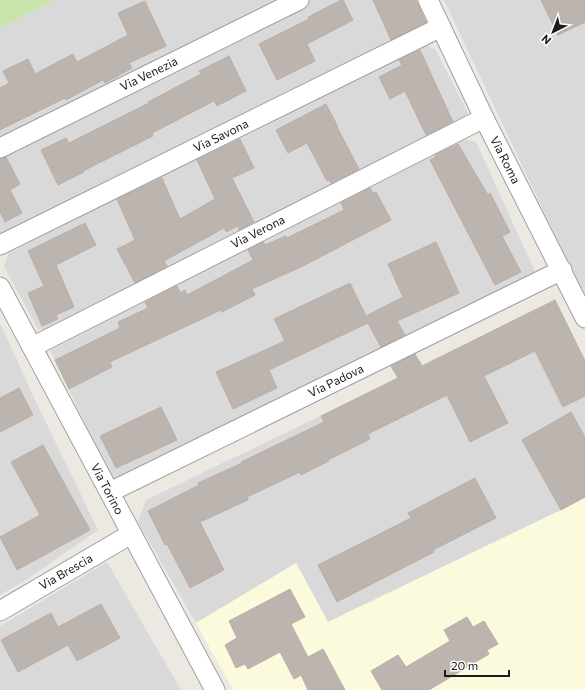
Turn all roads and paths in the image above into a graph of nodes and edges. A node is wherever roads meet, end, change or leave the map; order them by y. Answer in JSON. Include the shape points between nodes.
{"nodes":[{"id":1,"x":299,"y":0,"type":"edge"},
{"id":2,"x":428,"y":0,"type":"edge"},
{"id":3,"x":441,"y":27,"type":"junction"},
{"id":4,"x":484,"y":118,"type":"junction"},
{"id":5,"x":0,"y":148,"type":"edge"},
{"id":6,"x":0,"y":245,"type":"edge"},
{"id":7,"x":562,"y":270,"type":"junction"},
{"id":8,"x":0,"y":287,"type":"edge"},
{"id":9,"x":585,"y":318,"type":"edge"},
{"id":10,"x":32,"y":347,"type":"junction"},
{"id":11,"x":110,"y":492,"type":"junction"},
{"id":12,"x":131,"y":534,"type":"junction"},
{"id":13,"x":0,"y":611,"type":"edge"},
{"id":14,"x":215,"y":690,"type":"edge"}],
"edges":[{"from":1,"to":5,"type":"street","name":"Via Venezia"},
{"from":2,"to":3,"type":"street","name":"Via Roma"},
{"from":3,"to":4,"type":"street","name":"Via Roma"},
{"from":3,"to":6,"type":"street","name":"Via Savona"},
{"from":4,"to":7,"type":"street","name":"Via Roma"},
{"from":4,"to":10,"type":"street","name":"Via Verona"},
{"from":7,"to":9,"type":"street","name":"Via Roma"},
{"from":7,"to":11,"type":"street","name":"Via Padova"},
{"from":8,"to":10,"type":"street","name":"Via Torino"},
{"from":10,"to":11,"type":"street","name":"Via Torino"},
{"from":11,"to":12,"type":"street","name":"Via Torino"},
{"from":12,"to":13,"type":"street","name":"Via Brescia"},
{"from":12,"to":14,"type":"street","name":"Via Torino"}]}
